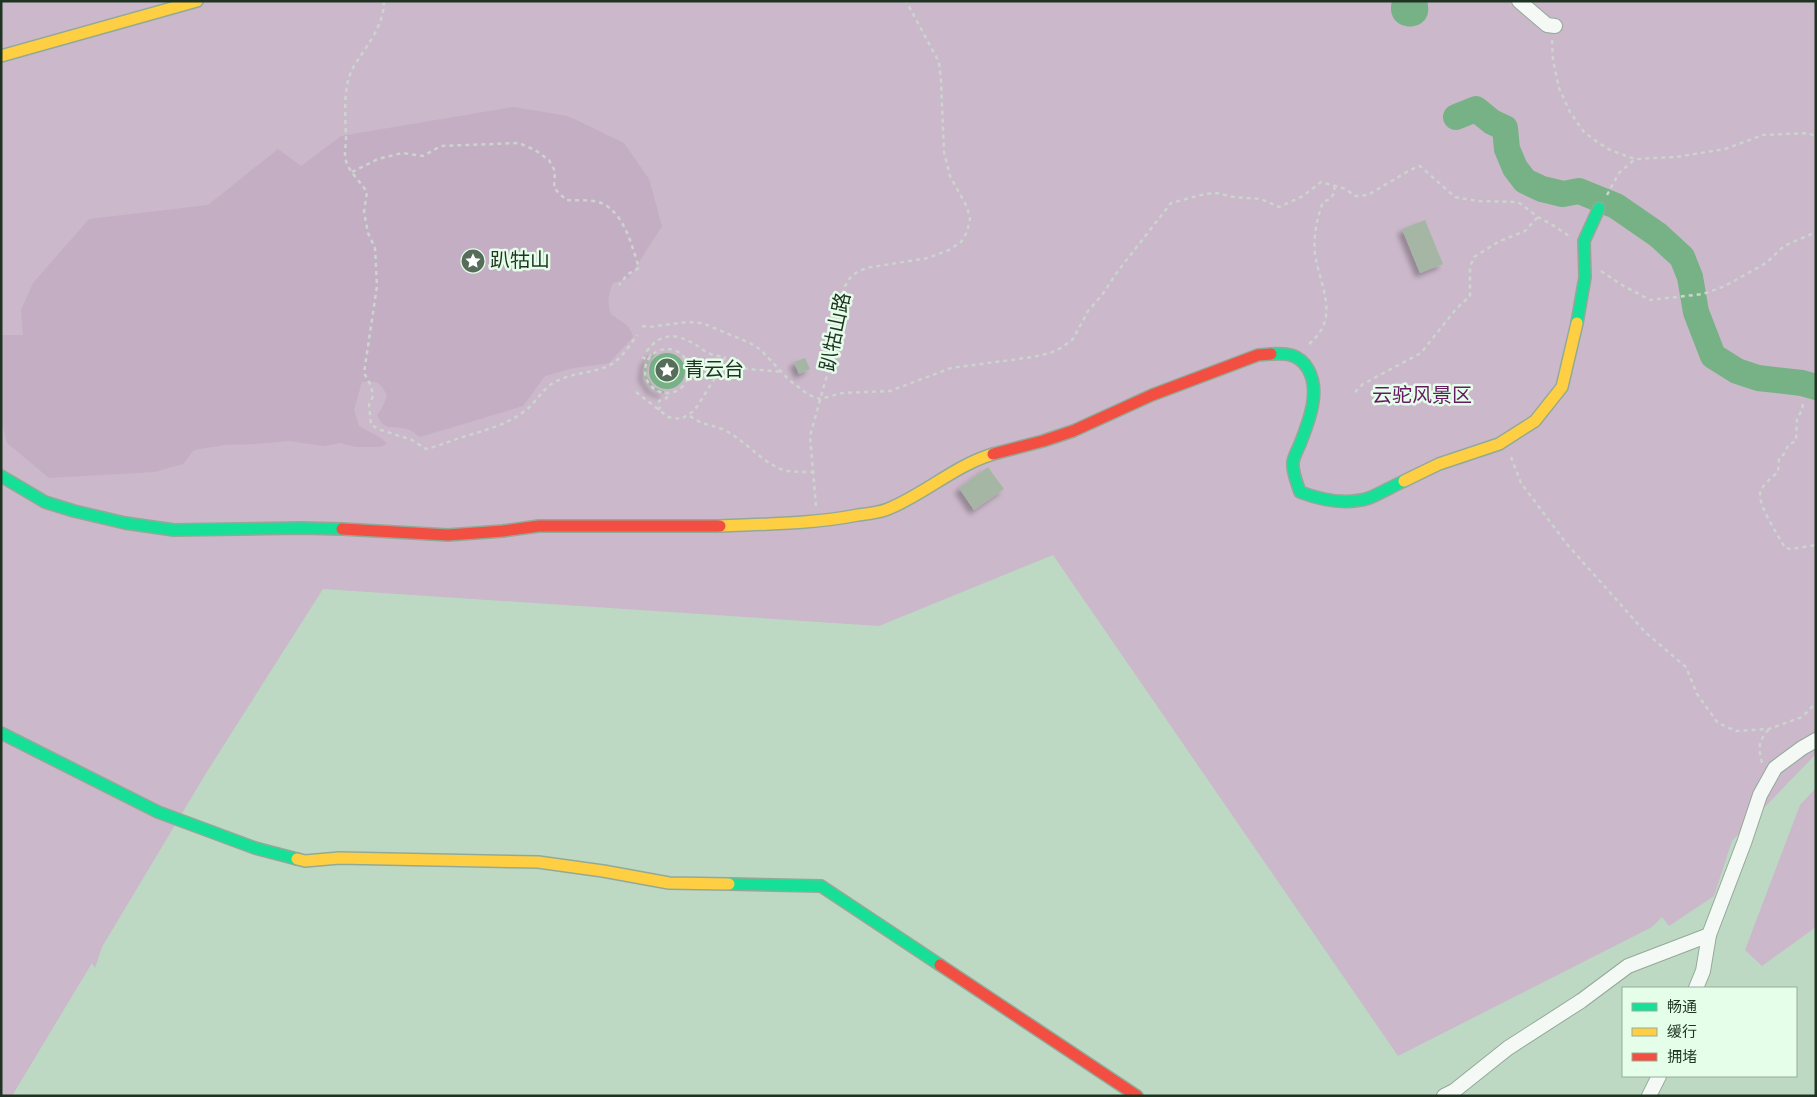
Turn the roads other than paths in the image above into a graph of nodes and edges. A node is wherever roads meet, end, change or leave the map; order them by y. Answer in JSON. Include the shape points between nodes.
{"nodes":[{"id":1,"x":197,"y":1,"type":"edge"},
{"id":2,"x":1519,"y":1,"type":"edge"},
{"id":3,"x":1554,"y":26,"type":"road end"},
{"id":4,"x":1,"y":56,"type":"edge"},
{"id":5,"x":1599,"y":208,"type":"dead end"},
{"id":6,"x":1,"y":476,"type":"edge"},
{"id":7,"x":1,"y":733,"type":"edge"},
{"id":8,"x":1816,"y":740,"type":"edge"},
{"id":9,"x":1709,"y":935,"type":"junction"},
{"id":10,"x":1696,"y":987,"type":"edge"},
{"id":11,"x":1658,"y":1077,"type":"edge"},
{"id":12,"x":1137,"y":1096,"type":"edge"},
{"id":13,"x":1444,"y":1096,"type":"edge"},
{"id":14,"x":1649,"y":1096,"type":"edge"}],
"edges":[{"from":1,"to":4,"type":"street"},
{"from":2,"to":3,"type":"street","via":[[1547,25]]},
{"from":5,"to":6,"type":"street","via":[[1584,241],[1585,270],[1580,310],[1562,387],[1550,404],[1535,421],[1499,444],[1439,464],[1368,498],[1348,501],[1318,499],[1300,492],[1292,462],[1313,401],[1313,378],[1303,361],[1289,353],[1258,355],[1161,392],[1073,431],[977,459],[927,490],[886,510],[800,523],[539,526],[448,534],[300,528],[174,530],[125,523],[45,502]]},
{"from":7,"to":12,"type":"street","via":[[158,812],[254,848],[305,861],[339,858],[538,862],[669,883],[821,886]]},
{"from":8,"to":9,"type":"street","via":[[1775,768],[1769,778]]},
{"from":9,"to":10,"type":"street","via":[[1703,971]]},
{"from":9,"to":13,"type":"street","via":[[1628,966]]},
{"from":11,"to":14,"type":"street"}]}
